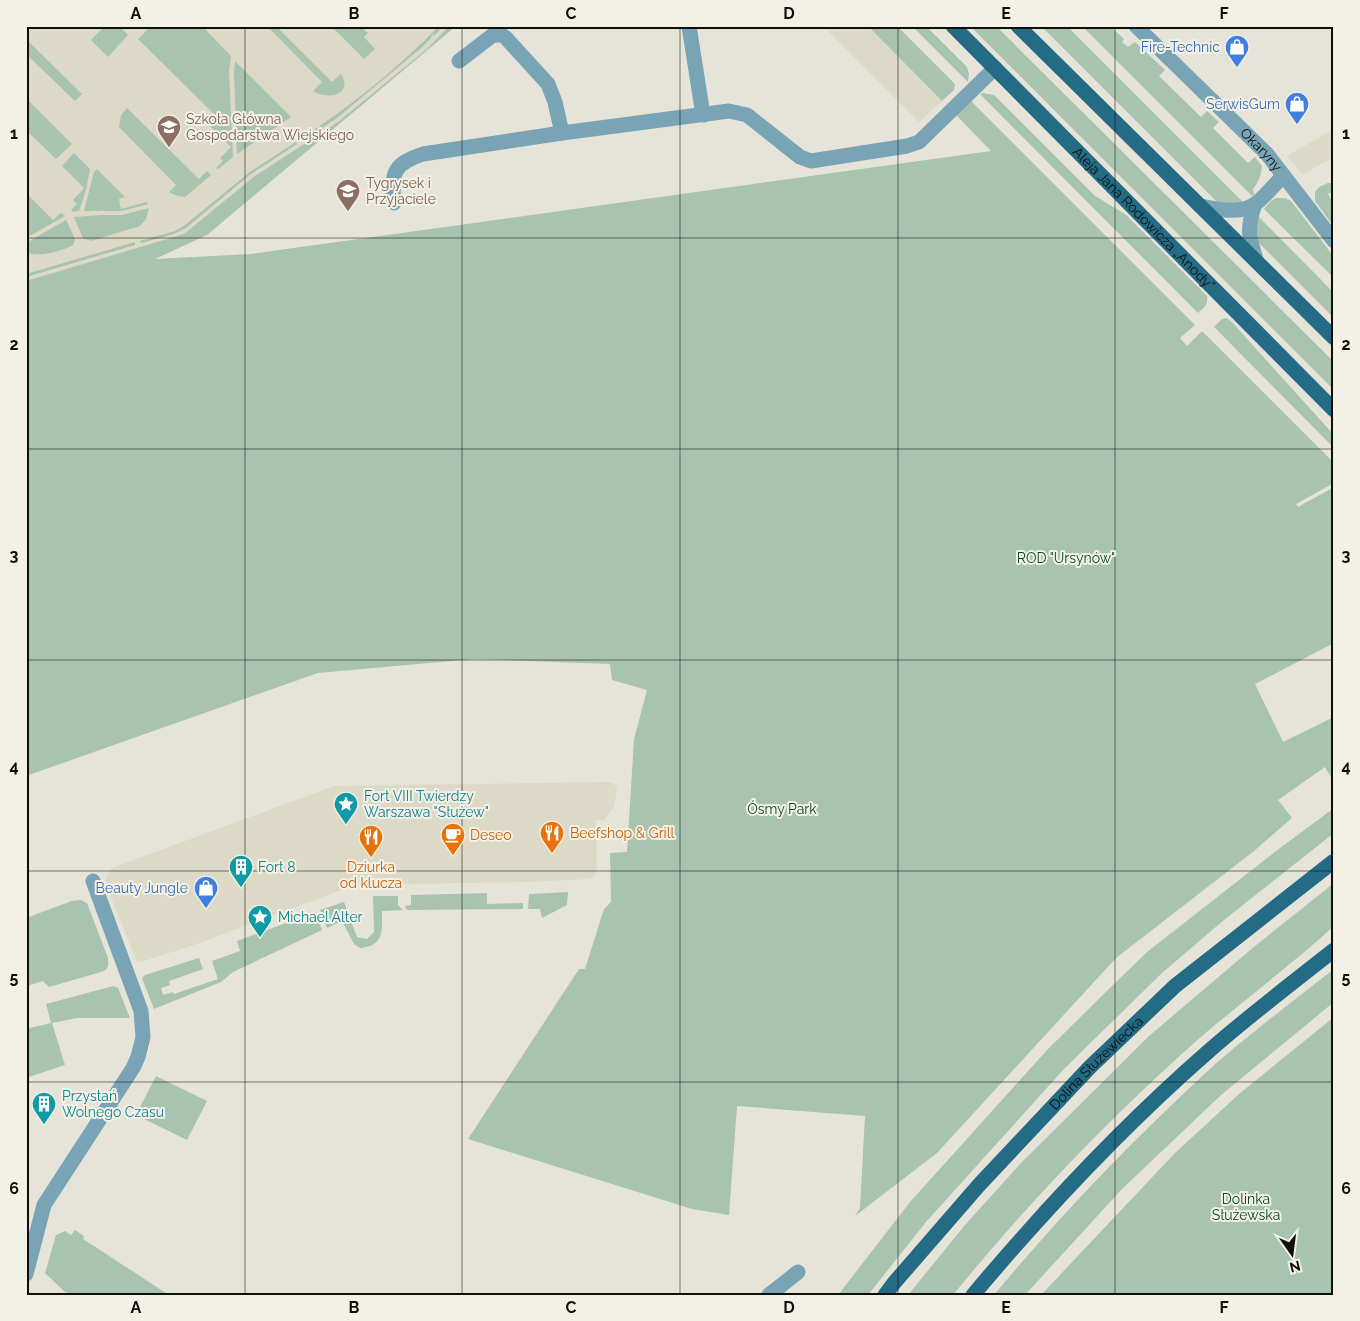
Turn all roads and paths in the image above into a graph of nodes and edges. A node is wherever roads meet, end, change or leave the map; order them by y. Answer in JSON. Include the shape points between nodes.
{"nodes":[{"id":1,"x":688,"y":26,"type":"edge"},
{"id":2,"x":953,"y":26,"type":"edge"},
{"id":3,"x":1018,"y":26,"type":"edge"},
{"id":4,"x":1136,"y":26,"type":"edge"},
{"id":5,"x":459,"y":61,"type":"dead end"},
{"id":6,"x":995,"y":68,"type":"junction"},
{"id":7,"x":704,"y":115,"type":"junction"},
{"id":8,"x":562,"y":133,"type":"junction"},
{"id":9,"x":1283,"y":176,"type":"junction"},
{"id":10,"x":394,"y":203,"type":"dead end"},
{"id":11,"x":1255,"y":204,"type":"junction"},
{"id":12,"x":1200,"y":206,"type":"junction"},
{"id":13,"x":1334,"y":241,"type":"edge"},
{"id":14,"x":1257,"y":262,"type":"junction"},
{"id":15,"x":1334,"y":338,"type":"edge"},
{"id":16,"x":1334,"y":410,"type":"edge"},
{"id":17,"x":1334,"y":861,"type":"edge"},
{"id":18,"x":92,"y":881,"type":"dead end"},
{"id":19,"x":1334,"y":950,"type":"edge"},
{"id":20,"x":798,"y":1272,"type":"dead end"},
{"id":21,"x":26,"y":1274,"type":"edge"},
{"id":22,"x":769,"y":1295,"type":"edge"},
{"id":23,"x":885,"y":1295,"type":"edge"},
{"id":24,"x":973,"y":1295,"type":"edge"}],
"edges":[{"from":1,"to":7,"type":"street"},
{"from":2,"to":6,"type":"main road","name":"Aleja Jana Rodowicza „Anody”"},
{"from":3,"to":12,"type":"main road"},
{"from":4,"to":9,"type":"street","name":"Okaryny","via":[[1267,154]]},
{"from":5,"to":8,"type":"street","via":[[493,35],[502,35],[548,84]]},
{"from":6,"to":7,"type":"street","via":[[919,142],[908,146],[811,161],[800,157],[747,115],[729,111]]},
{"from":6,"to":16,"type":"main road","name":"Aleja Jana Rodowicza „Anody”"},
{"from":7,"to":8,"type":"street"},
{"from":8,"to":10,"type":"street","via":[[411,158],[396,170],[393,177]]},
{"from":9,"to":11,"type":"street"},
{"from":9,"to":13,"type":"street","name":"Okaryny"},
{"from":11,"to":12,"type":"street","via":[[1230,211]]},
{"from":11,"to":14,"type":"street","via":[[1250,220],[1250,240]]},
{"from":12,"to":14,"type":"main road"},
{"from":14,"to":15,"type":"main road"},
{"from":17,"to":23,"type":"main road","name":"Dolina Służewiecka","via":[[1174,986],[1090,1067],[979,1185]]},
{"from":18,"to":21,"type":"street","via":[[141,1010],[143,1037],[132,1068],[44,1205]]},
{"from":19,"to":24,"type":"main road","via":[[1172,1084],[1075,1179]]},
{"from":20,"to":22,"type":"street"}]}
